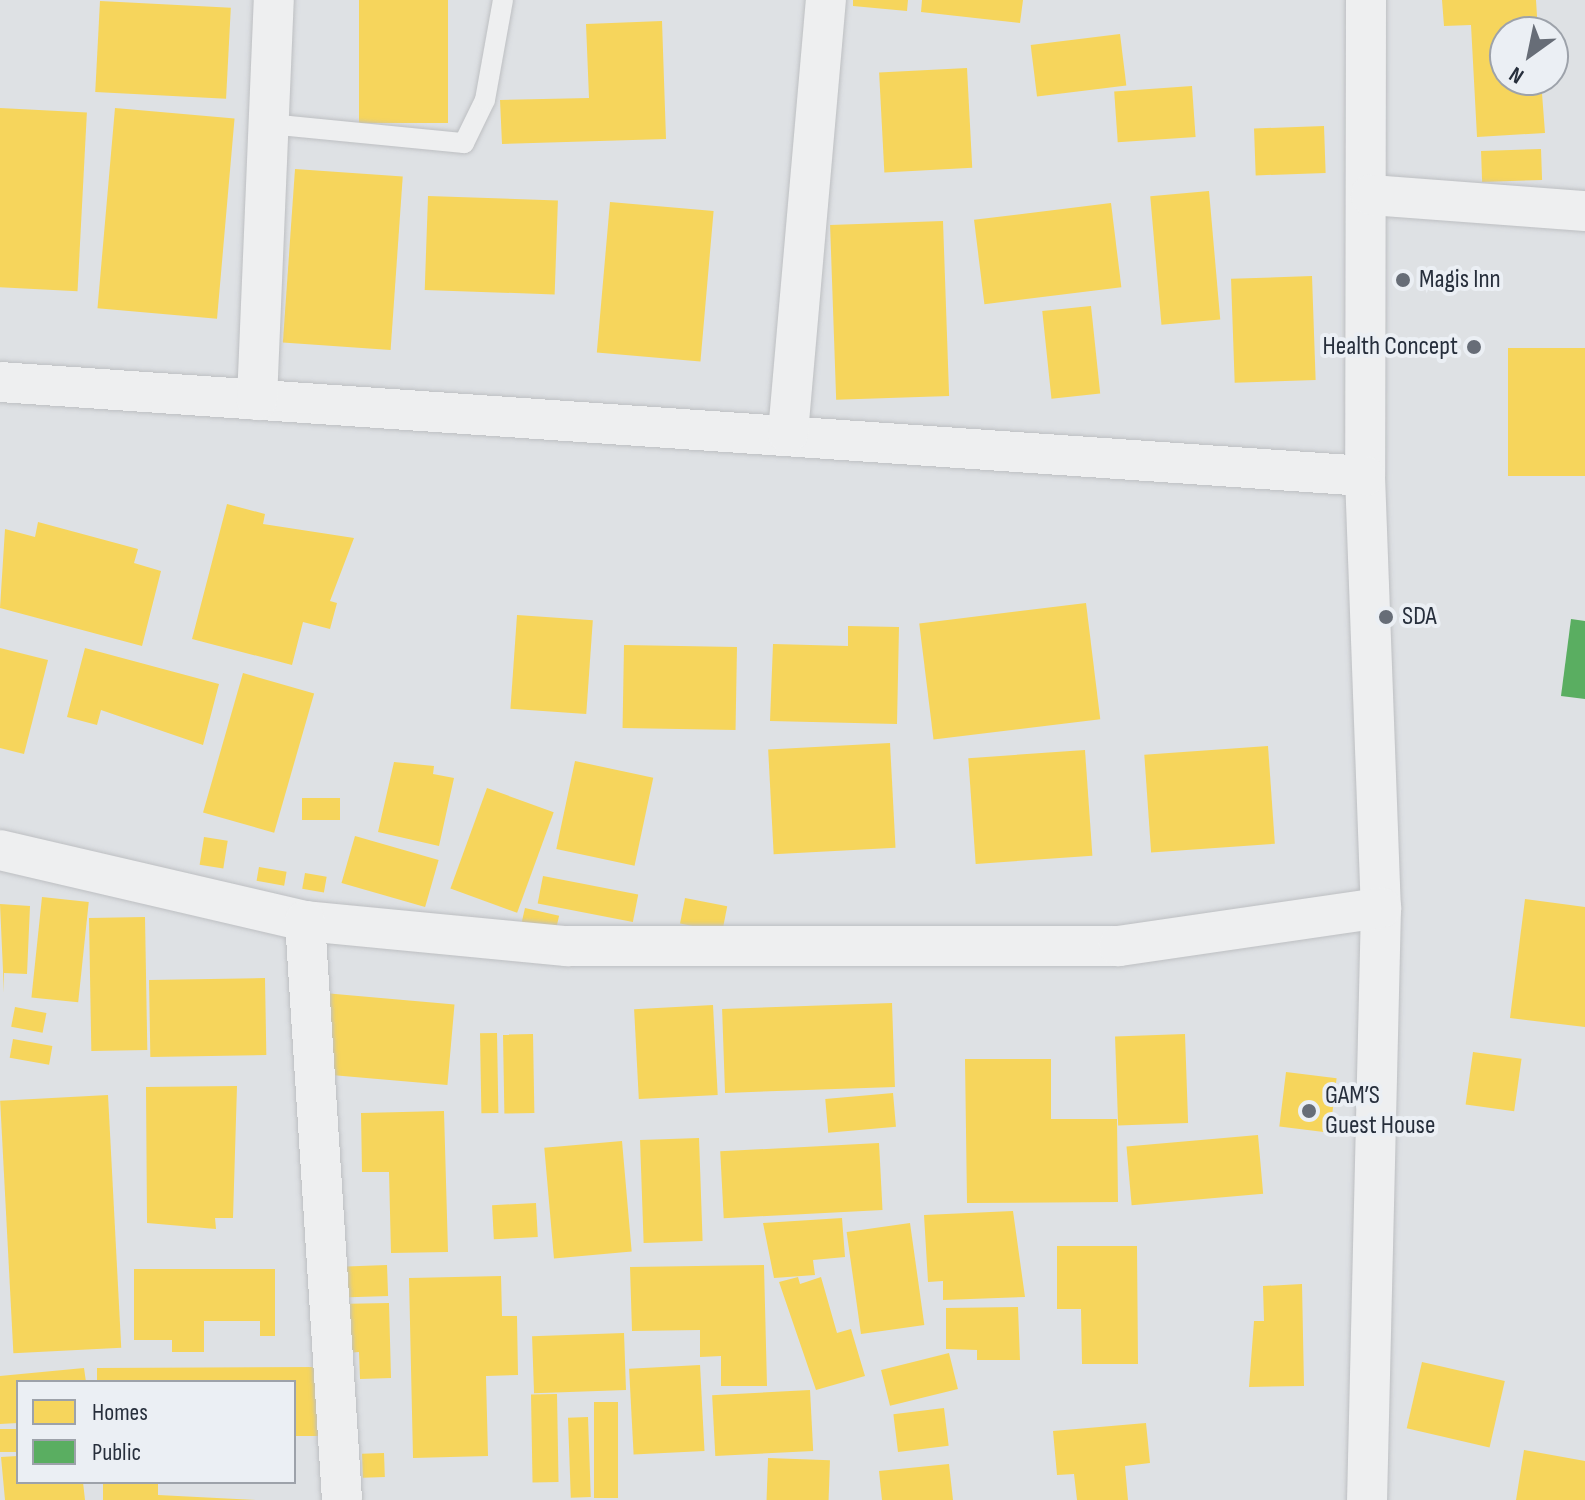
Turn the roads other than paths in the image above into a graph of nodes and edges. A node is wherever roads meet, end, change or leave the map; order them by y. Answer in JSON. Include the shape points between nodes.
{"nodes":[{"id":1,"x":274,"y":0,"type":"edge"},
{"id":2,"x":503,"y":0,"type":"edge"},
{"id":3,"x":826,"y":0,"type":"edge"},
{"id":4,"x":1366,"y":0,"type":"edge"},
{"id":5,"x":269,"y":124,"type":"junction"},
{"id":6,"x":1371,"y":195,"type":"junction"},
{"id":7,"x":1585,"y":211,"type":"edge"},
{"id":8,"x":0,"y":382,"type":"edge"},
{"id":9,"x":257,"y":400,"type":"junction"},
{"id":10,"x":788,"y":433,"type":"junction"},
{"id":11,"x":1365,"y":476,"type":"junction"},
{"id":12,"x":0,"y":850,"type":"edge"},
{"id":13,"x":1381,"y":908,"type":"junction"},
{"id":14,"x":305,"y":921,"type":"junction"},
{"id":15,"x":342,"y":1500,"type":"edge"},
{"id":16,"x":1367,"y":1500,"type":"edge"}],
"edges":[{"from":1,"to":5,"type":"street"},
{"from":2,"to":5,"type":"lane","via":[[485,100],[464,143]]},
{"from":3,"to":10,"type":"street"},
{"from":4,"to":6,"type":"street"},
{"from":5,"to":9,"type":"street"},
{"from":6,"to":7,"type":"street"},
{"from":6,"to":11,"type":"street"},
{"from":8,"to":9,"type":"street"},
{"from":9,"to":10,"type":"street"},
{"from":10,"to":11,"type":"street"},
{"from":11,"to":13,"type":"street"},
{"from":12,"to":14,"type":"street"},
{"from":13,"to":14,"type":"street","via":[[1119,946],[567,946]]},
{"from":13,"to":16,"type":"street"},
{"from":14,"to":15,"type":"street"}]}
